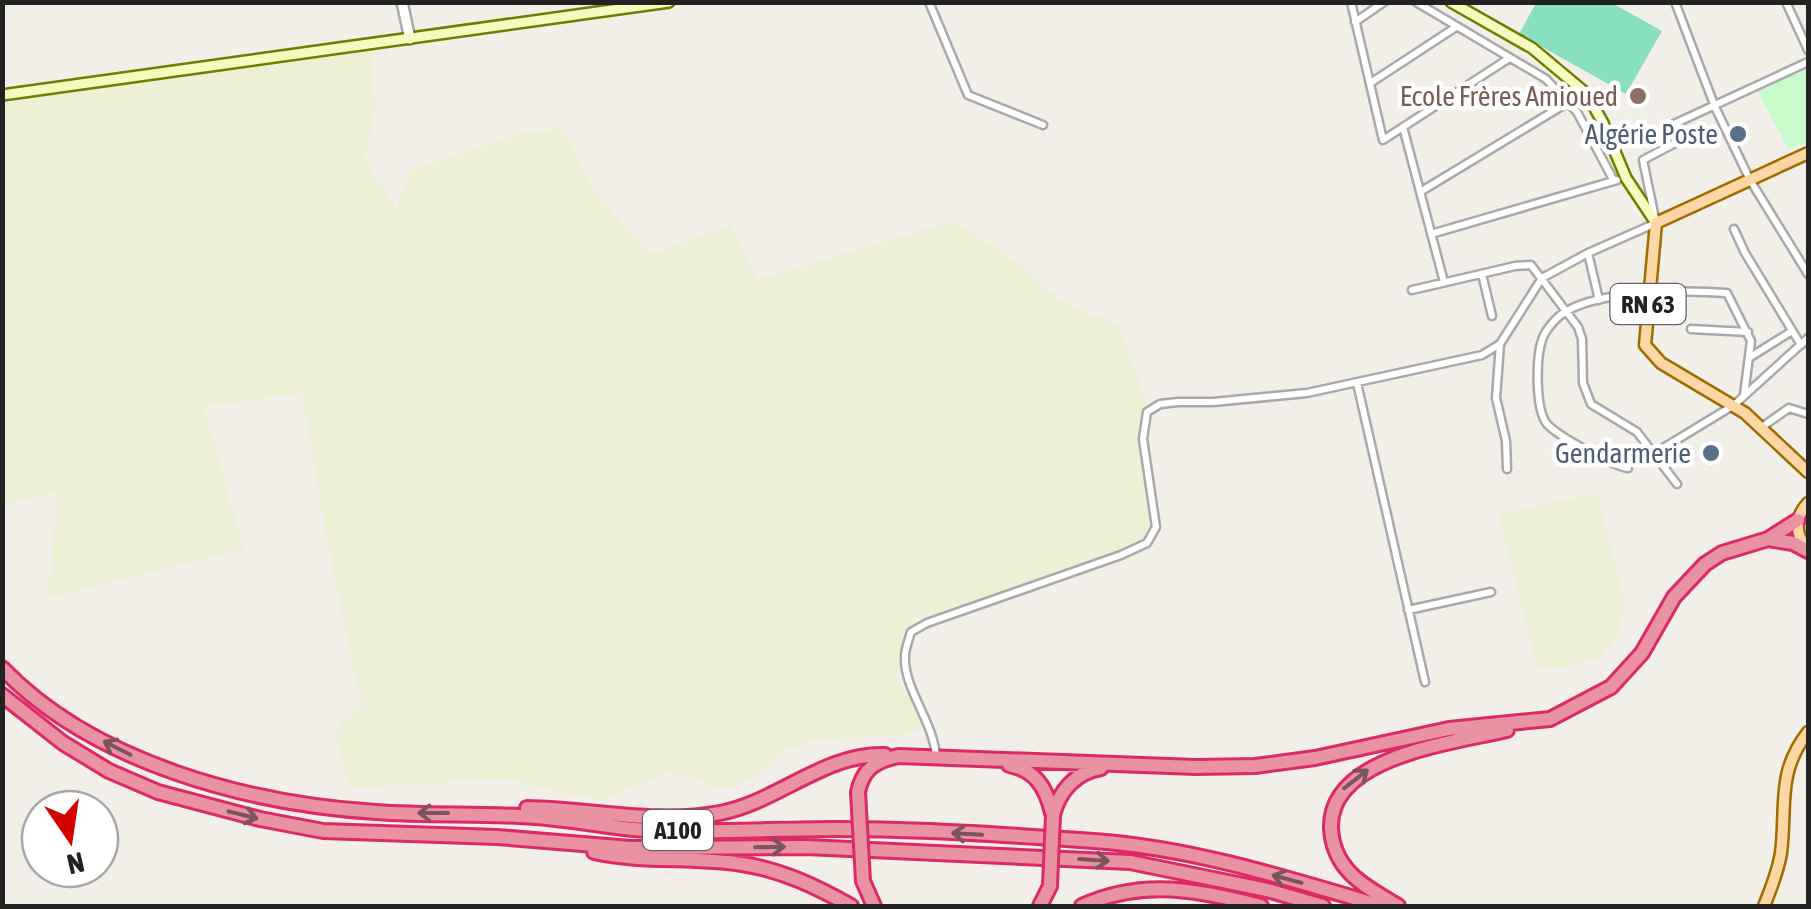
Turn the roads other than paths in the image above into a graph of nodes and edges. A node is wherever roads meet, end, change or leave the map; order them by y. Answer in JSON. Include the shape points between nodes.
{"nodes":[{"id":1,"x":402,"y":2,"type":"edge"},
{"id":2,"x":669,"y":2,"type":"edge"},
{"id":3,"x":929,"y":2,"type":"edge"},
{"id":4,"x":1351,"y":2,"type":"edge"},
{"id":5,"x":1384,"y":2,"type":"edge"},
{"id":6,"x":1416,"y":2,"type":"edge"},
{"id":7,"x":1452,"y":2,"type":"edge"},
{"id":8,"x":1674,"y":2,"type":"edge"},
{"id":9,"x":1786,"y":2,"type":"edge"},
{"id":10,"x":1355,"y":22,"type":"junction"},
{"id":11,"x":1456,"y":27,"type":"junction"},
{"id":12,"x":410,"y":38,"type":"junction"},
{"id":13,"x":1808,"y":50,"type":"edge"},
{"id":14,"x":1508,"y":59,"type":"junction"},
{"id":15,"x":1808,"y":62,"type":"edge"},
{"id":16,"x":1372,"y":82,"type":"junction"},
{"id":17,"x":2,"y":95,"type":"edge"},
{"id":18,"x":1567,"y":103,"type":"junction"},
{"id":19,"x":1715,"y":107,"type":"junction"},
{"id":20,"x":1043,"y":125,"type":"dead end"},
{"id":21,"x":1402,"y":127,"type":"junction"},
{"id":22,"x":1808,"y":153,"type":"edge"},
{"id":23,"x":1626,"y":178,"type":"junction"},
{"id":24,"x":1750,"y":180,"type":"junction"},
{"id":25,"x":1614,"y":181,"type":"junction"},
{"id":26,"x":1420,"y":192,"type":"junction"},
{"id":27,"x":1656,"y":223,"type":"junction"},
{"id":28,"x":1734,"y":230,"type":"dead end"},
{"id":29,"x":1431,"y":234,"type":"junction"},
{"id":30,"x":1588,"y":253,"type":"junction"},
{"id":31,"x":1482,"y":274,"type":"junction"},
{"id":32,"x":1808,"y":274,"type":"edge"},
{"id":33,"x":1542,"y":278,"type":"junction"},
{"id":34,"x":1444,"y":282,"type":"junction"},
{"id":35,"x":1412,"y":290,"type":"dead end"},
{"id":36,"x":1650,"y":294,"type":"junction"},
{"id":37,"x":1599,"y":300,"type":"junction"},
{"id":38,"x":1566,"y":311,"type":"junction"},
{"id":39,"x":1492,"y":316,"type":"dead end"},
{"id":40,"x":1691,"y":329,"type":"dead end"},
{"id":41,"x":1792,"y":331,"type":"junction"},
{"id":42,"x":1748,"y":332,"type":"junction"},
{"id":43,"x":1808,"y":338,"type":"edge"},
{"id":44,"x":1500,"y":344,"type":"junction"},
{"id":45,"x":1801,"y":345,"type":"junction"},
{"id":46,"x":1750,"y":356,"type":"junction"},
{"id":47,"x":1357,"y":383,"type":"junction"},
{"id":48,"x":1744,"y":396,"type":"junction"},
{"id":49,"x":1734,"y":405,"type":"junction"},
{"id":50,"x":1808,"y":414,"type":"edge"},
{"id":51,"x":1762,"y":428,"type":"junction"},
{"id":52,"x":1655,"y":453,"type":"junction"},
{"id":53,"x":1628,"y":468,"type":"dead end"},
{"id":54,"x":1507,"y":469,"type":"dead end"},
{"id":55,"x":1808,"y":472,"type":"edge"},
{"id":56,"x":1676,"y":484,"type":"dead end"},
{"id":57,"x":1805,"y":507,"type":"edge"},
{"id":58,"x":1768,"y":539,"type":"junction"},
{"id":59,"x":1808,"y":551,"type":"edge"},
{"id":60,"x":1491,"y":592,"type":"dead end"},
{"id":61,"x":1408,"y":610,"type":"junction"},
{"id":62,"x":2,"y":668,"type":"edge"},
{"id":63,"x":1425,"y":682,"type":"dead end"},
{"id":64,"x":2,"y":695,"type":"edge"},
{"id":65,"x":1550,"y":719,"type":"junction"},
{"id":66,"x":1808,"y":732,"type":"edge"},
{"id":67,"x":898,"y":756,"type":"junction"},
{"id":68,"x":936,"y":758,"type":"junction"},
{"id":69,"x":982,"y":760,"type":"junction"},
{"id":70,"x":1148,"y":764,"type":"junction"},
{"id":71,"x":470,"y":813,"type":"junction"},
{"id":72,"x":1053,"y":815,"type":"junction"},
{"id":73,"x":532,"y":838,"type":"junction"},
{"id":74,"x":851,"y":906,"type":"edge"},
{"id":75,"x":874,"y":906,"type":"edge"},
{"id":76,"x":1040,"y":906,"type":"edge"},
{"id":77,"x":1082,"y":906,"type":"edge"},
{"id":78,"x":1262,"y":906,"type":"edge"},
{"id":79,"x":1323,"y":906,"type":"edge"},
{"id":80,"x":1381,"y":906,"type":"edge"},
{"id":81,"x":1398,"y":906,"type":"edge"},
{"id":82,"x":1764,"y":906,"type":"edge"}],
"edges":[{"from":1,"to":12,"type":"street"},
{"from":2,"to":12,"type":"main road"},
{"from":3,"to":20,"type":"street","via":[[968,95]]},
{"from":4,"to":10,"type":"street"},
{"from":5,"to":10,"type":"street"},
{"from":6,"to":11,"type":"street"},
{"from":7,"to":23,"type":"main road","via":[[1532,48],[1587,94]]},
{"from":8,"to":19,"type":"street"},
{"from":9,"to":13,"type":"street"},
{"from":10,"to":16,"type":"street"},
{"from":11,"to":14,"type":"street"},
{"from":11,"to":16,"type":"street"},
{"from":12,"to":17,"type":"main road"},
{"from":14,"to":18,"type":"street","via":[[1546,79]]},
{"from":14,"to":21,"type":"street"},
{"from":15,"to":19,"type":"street"},
{"from":16,"to":21,"type":"street","via":[[1383,140]]},
{"from":18,"to":25,"type":"street"},
{"from":18,"to":26,"type":"street"},
{"from":19,"to":24,"type":"street"},
{"from":19,"to":27,"type":"street","via":[[1674,124],[1679,141],[1642,160]]},
{"from":21,"to":26,"type":"street"},
{"from":22,"to":24,"type":"main road"},
{"from":23,"to":25,"type":"street"},
{"from":23,"to":27,"type":"main road"},
{"from":24,"to":27,"type":"main road"},
{"from":24,"to":32,"type":"street"},
{"from":25,"to":29,"type":"street"},
{"from":26,"to":29,"type":"street"},
{"from":27,"to":30,"type":"street"},
{"from":27,"to":36,"type":"main road","number":"RN 63"},
{"from":28,"to":41,"type":"street"},
{"from":29,"to":34,"type":"street"},
{"from":30,"to":33,"type":"street"},
{"from":30,"to":37,"type":"street"},
{"from":31,"to":33,"type":"street","via":[[1524,265]]},
{"from":31,"to":34,"type":"street"},
{"from":31,"to":39,"type":"street"},
{"from":33,"to":38,"type":"street"},
{"from":33,"to":44,"type":"street"},
{"from":34,"to":35,"type":"street"},
{"from":36,"to":37,"type":"street"},
{"from":36,"to":42,"type":"street","via":[[1728,293]]},
{"from":36,"to":49,"type":"main road","number":"RN 63","via":[[1650,354]]},
{"from":37,"to":38,"type":"street"},
{"from":38,"to":52,"type":"street","via":[[1582,340],[1591,404],[1637,432]]},
{"from":38,"to":53,"type":"street","via":[[1542,342],[1538,397],[1547,424]]},
{"from":40,"to":42,"type":"street"},
{"from":41,"to":45,"type":"street"},
{"from":41,"to":46,"type":"street"},
{"from":42,"to":46,"type":"street"},
{"from":43,"to":45,"type":"street"},
{"from":44,"to":47,"type":"street","via":[[1465,360]]},
{"from":44,"to":54,"type":"street","via":[[1496,398]]},
{"from":45,"to":48,"type":"street"},
{"from":46,"to":48,"type":"street"},
{"from":47,"to":61,"type":"street"},
{"from":47,"to":68,"type":"street","via":[[1257,399],[1160,404],[1147,412],[1143,439],[1156,527],[1147,543],[911,632],[904,657],[935,738]]},
{"from":48,"to":49,"type":"street"},
{"from":49,"to":51,"type":"main road","number":"RN 63"},
{"from":49,"to":52,"type":"street"},
{"from":50,"to":51,"type":"street","via":[[1789,408]]},
{"from":51,"to":55,"type":"main road","number":"RN 63"},
{"from":52,"to":56,"type":"street"},
{"from":57,"to":58,"type":"highway"},
{"from":57,"to":59,"type":"main road","via":[[1800,539]]},
{"from":58,"to":59,"type":"highway"},
{"from":58,"to":65,"type":"highway","via":[[1705,564],[1610,687]]},
{"from":60,"to":61,"type":"street"},
{"from":61,"to":63,"type":"street"},
{"from":71,"to":62,"type":"highway","name":"A100","number":"A100","one_way":true,"via":[[335,808],[186,776],[92,736]]},
{"from":64,"to":73,"type":"highway","name":"A100","number":"A100","one_way":true,"via":[[110,770],[205,806],[323,831]]},
{"from":65,"to":70,"type":"highway","via":[[1449,729],[1256,766]]},
{"from":81,"to":65,"type":"highway","one_way":true,"via":[[1347,872],[1337,857],[1331,821],[1343,788],[1385,763]]},
{"from":66,"to":82,"type":"main road","via":[[1786,772],[1780,854]]},
{"from":67,"to":68,"type":"highway"},
{"from":67,"to":71,"type":"highway","via":[[849,759],[720,813]]},
{"from":67,"to":75,"type":"highway","bridge":true,"via":[[868,769],[858,792],[863,882]]},
{"from":68,"to":69,"type":"highway"},
{"from":69,"to":70,"type":"highway"},
{"from":69,"to":72,"type":"highway","via":[[1030,773],[1048,795]]},
{"from":70,"to":72,"type":"highway","via":[[1094,768],[1066,788]]},
{"from":80,"to":71,"type":"highway","name":"A100","number":"A100","one_way":true,"via":[[1239,866],[1114,843],[860,829],[634,829]]},
{"from":72,"to":76,"type":"highway","bridge":true,"via":[[1050,886]]},
{"from":73,"to":74,"type":"highway","via":[[627,859],[742,863],[791,876]]},
{"from":73,"to":79,"type":"highway","name":"A100","number":"A100","one_way":true,"via":[[631,848],[806,847],[1130,862]]},
{"from":77,"to":78,"type":"highway","via":[[1130,889],[1167,887]]}]}
